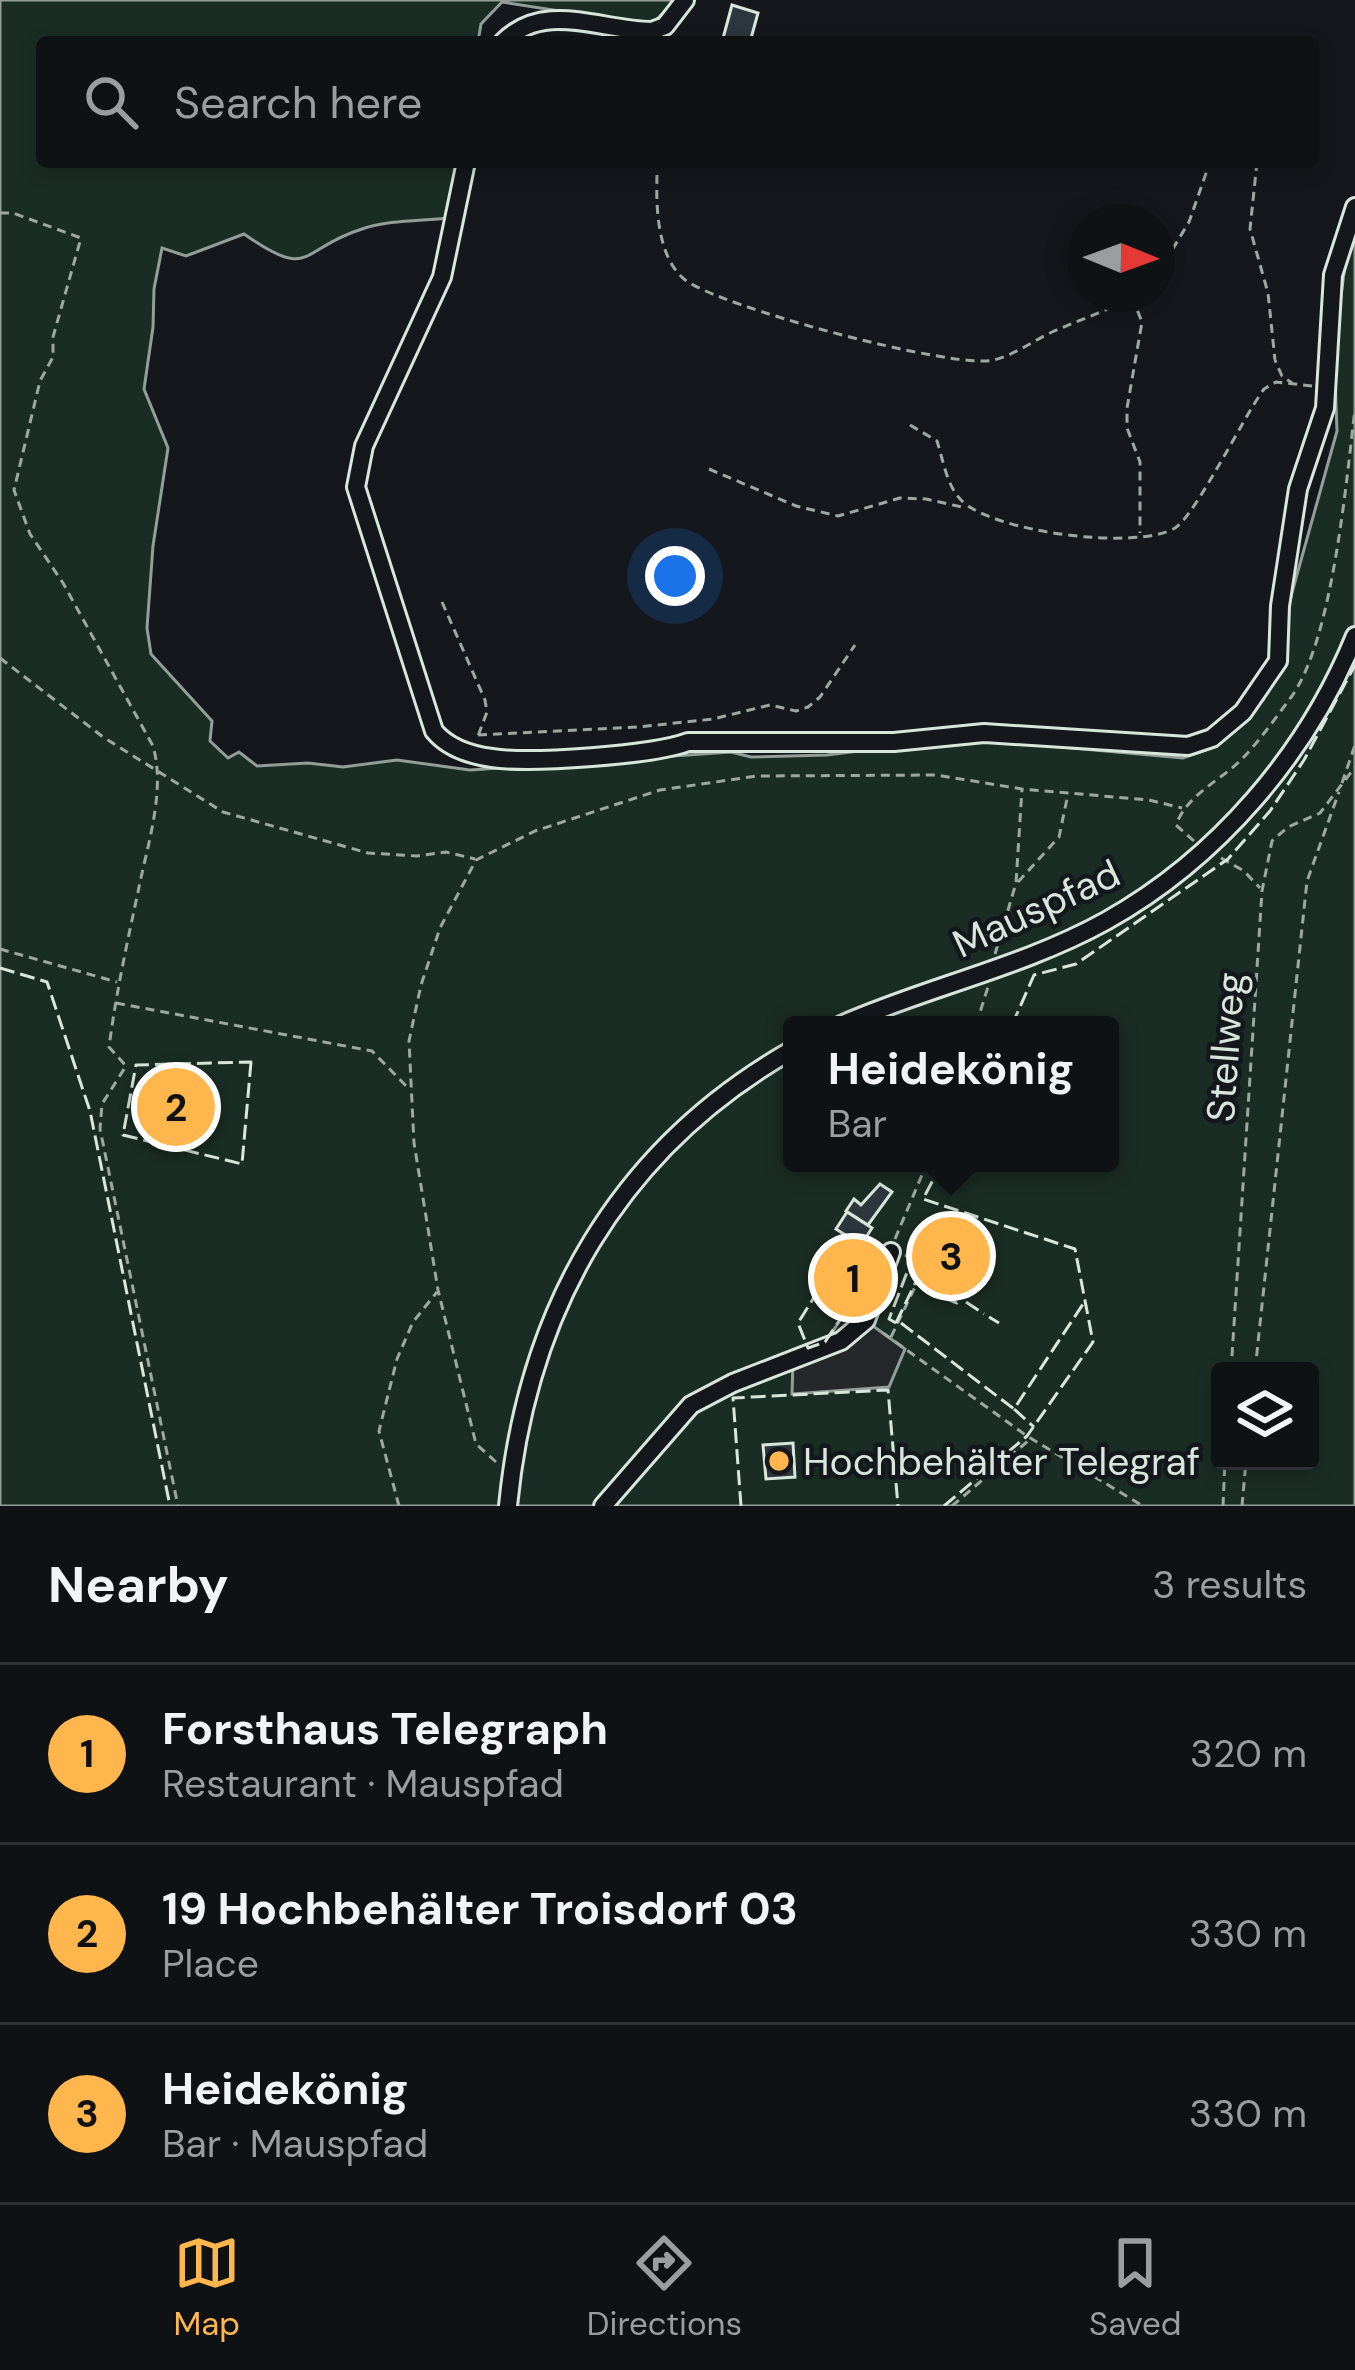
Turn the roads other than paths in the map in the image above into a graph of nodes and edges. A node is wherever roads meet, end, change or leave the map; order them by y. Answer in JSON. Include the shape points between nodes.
{"nodes":[{"id":1,"x":685,"y":0,"type":"edge"},
{"id":2,"x":509,"y":36,"type":"edge"},
{"id":3,"x":465,"y":168,"type":"edge"},
{"id":4,"x":1355,"y":207,"type":"edge"},
{"id":5,"x":1355,"y":636,"type":"edge"},
{"id":6,"x":866,"y":1016,"type":"edge"},
{"id":7,"x":783,"y":1056,"type":"edge"},
{"id":8,"x":891,"y":1252,"type":"road end"},
{"id":9,"x":508,"y":1506,"type":"edge"},
{"id":10,"x":603,"y":1506,"type":"edge"}],
"edges":[{"from":1,"to":2,"type":"street","via":[[652,31],[556,18]]},
{"from":3,"to":4,"type":"street","via":[[442,277],[364,446],[356,487],[429,722],[440,739],[500,759],[662,751],[688,742],[894,742],[984,733],[1162,746],[1212,738],[1258,694],[1278,661],[1298,489],[1326,389],[1333,275]]},
{"from":5,"to":6,"type":"street","name":"Mauspfad","via":[[1290,755],[1206,849],[1105,922]]},
{"from":7,"to":9,"type":"street","via":[[732,1088],[655,1156],[591,1239],[542,1341]]},
{"from":8,"to":10,"type":"street","via":[[866,1320],[842,1341],[691,1405]]}]}
